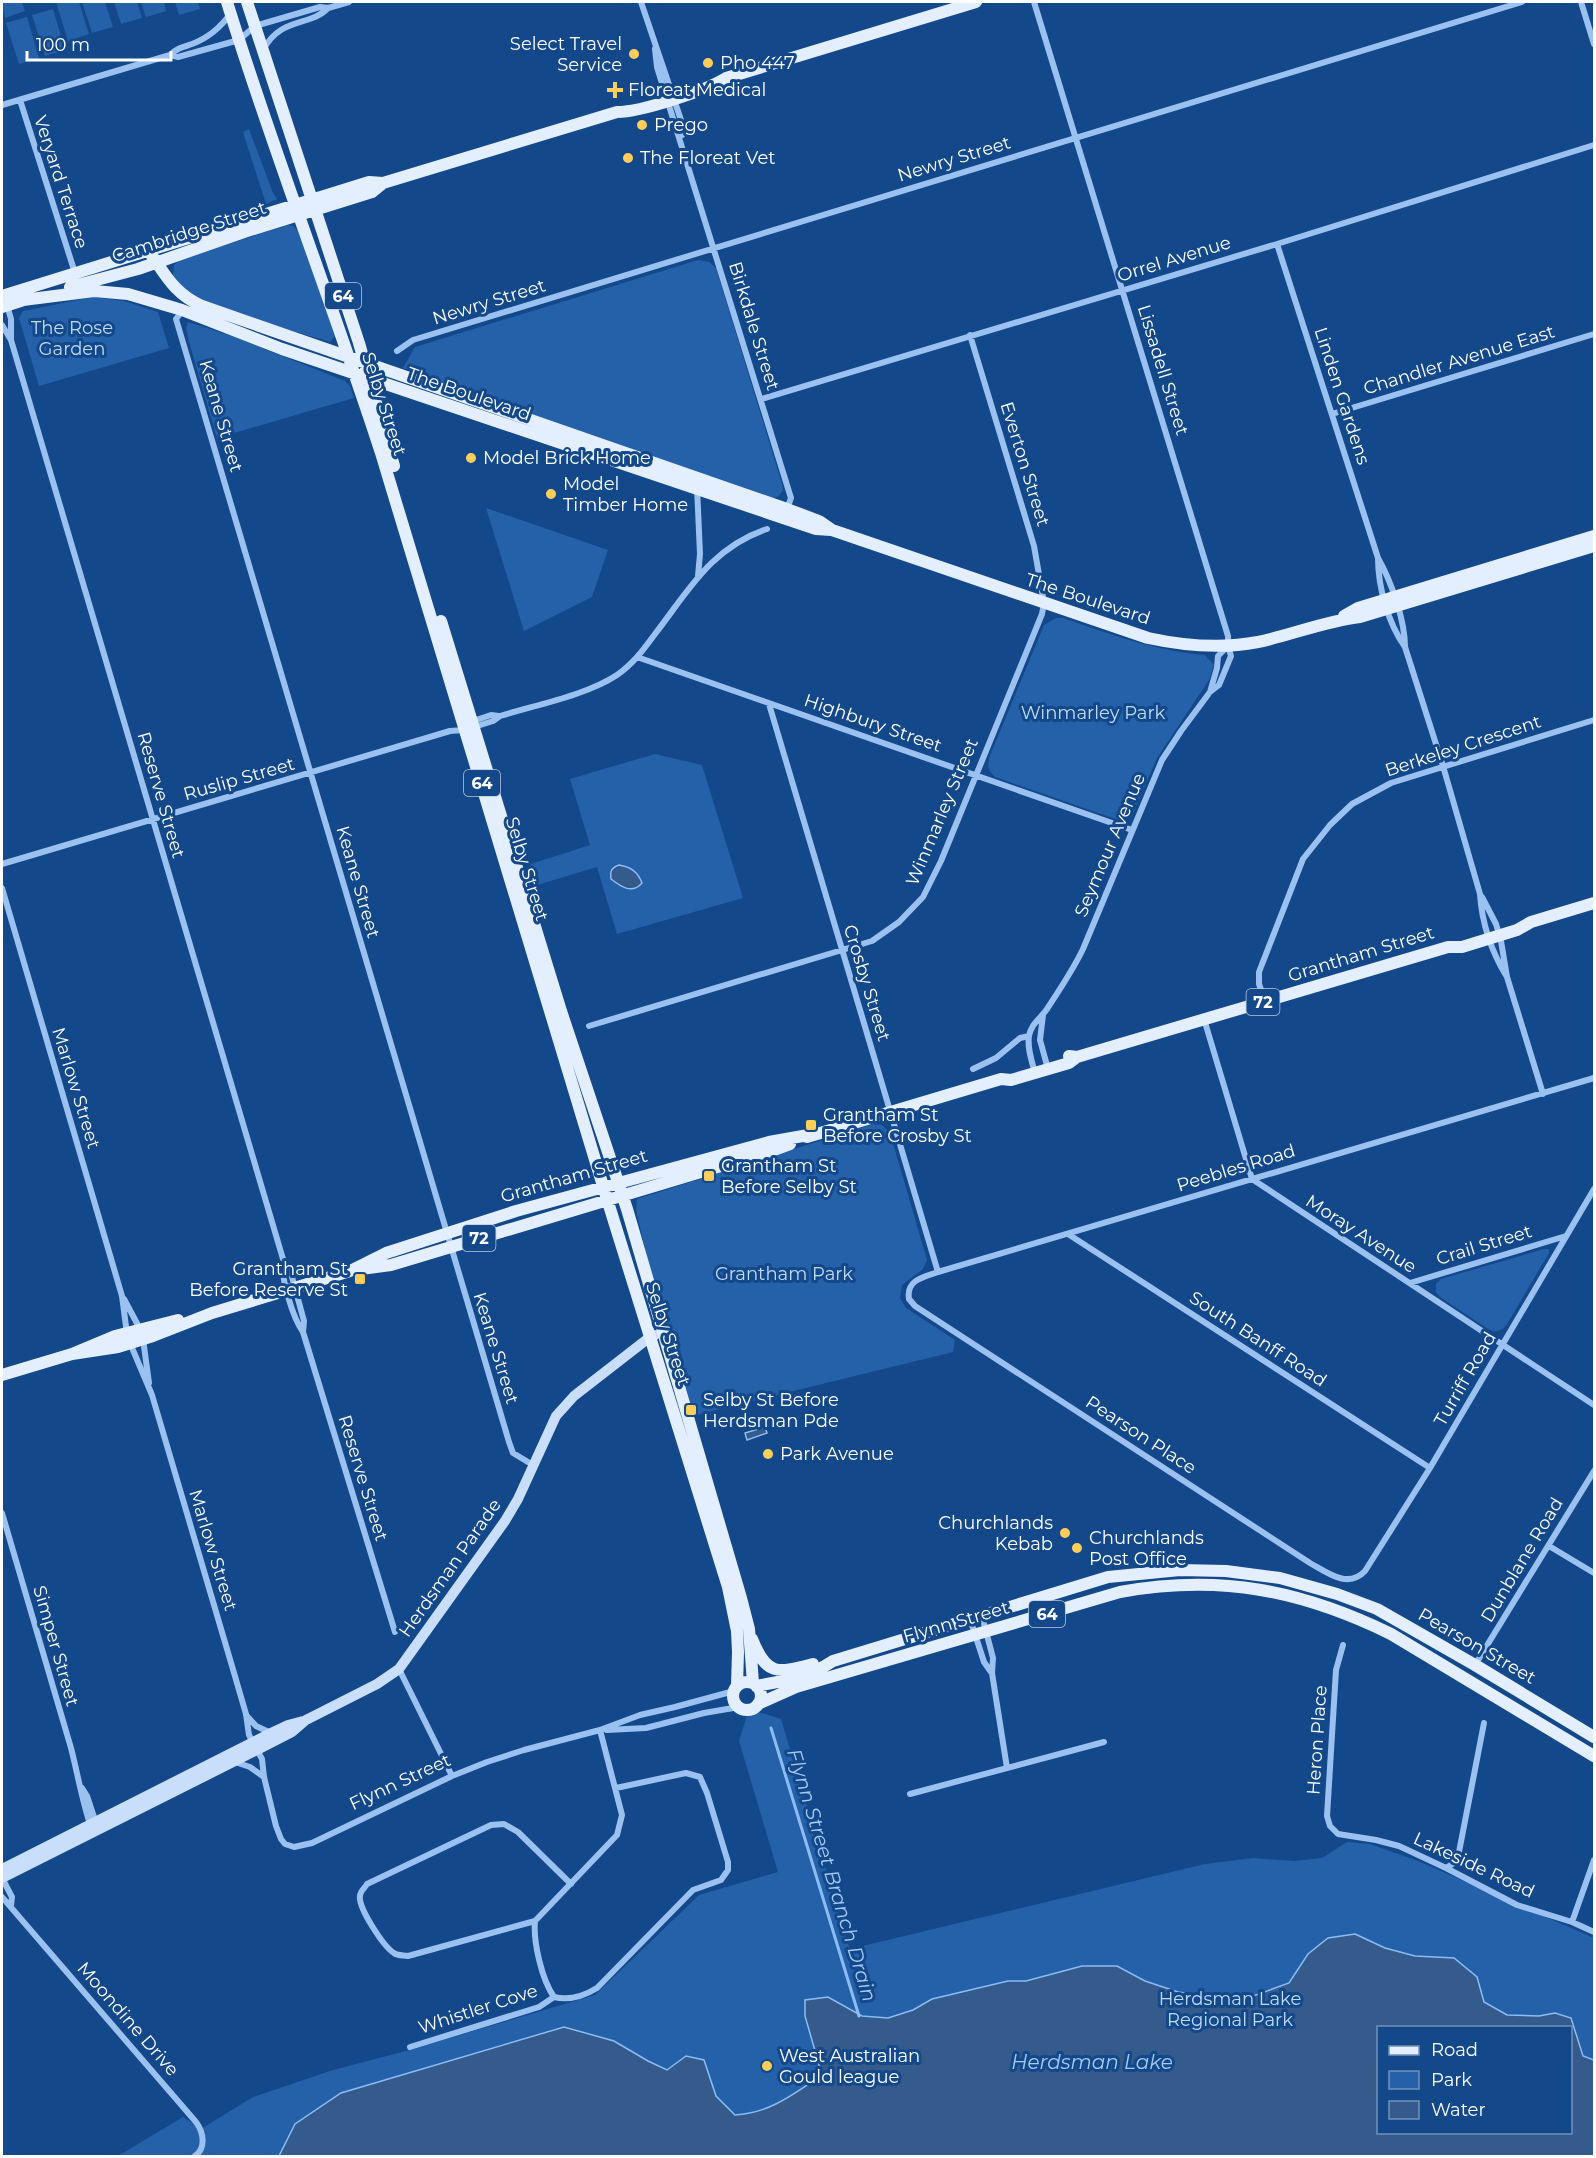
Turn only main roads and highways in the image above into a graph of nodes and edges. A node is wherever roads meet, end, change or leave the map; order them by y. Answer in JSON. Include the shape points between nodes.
{"nodes":[{"id":1,"x":247,"y":2,"type":"edge"},
{"id":2,"x":976,"y":2,"type":"edge"},
{"id":3,"x":229,"y":7,"type":"edge"},
{"id":4,"x":313,"y":205,"type":"junction"},
{"id":5,"x":296,"y":210,"type":"junction"},
{"id":6,"x":148,"y":250,"type":"junction"},
{"id":7,"x":157,"y":262,"type":"junction"},
{"id":8,"x":23,"y":300,"type":"junction"},
{"id":9,"x":4,"y":301,"type":"edge"},
{"id":10,"x":185,"y":305,"type":"junction"},
{"id":11,"x":349,"y":356,"type":"junction"},
{"id":12,"x":364,"y":361,"type":"junction"},
{"id":13,"x":355,"y":374,"type":"junction"},
{"id":14,"x":369,"y":378,"type":"junction"},
{"id":15,"x":697,"y":487,"type":"junction"},
{"id":16,"x":1594,"y":536,"type":"edge"},
{"id":17,"x":1594,"y":546,"type":"edge"},
{"id":18,"x":1391,"y":603,"type":"junction"},
{"id":19,"x":469,"y":725,"type":"junction"},
{"id":20,"x":1594,"y":903,"type":"edge"},
{"id":21,"x":814,"y":1134,"type":"junction"},
{"id":22,"x":618,"y":1182,"type":"junction"},
{"id":23,"x":603,"y":1186,"type":"junction"},
{"id":24,"x":623,"y":1196,"type":"junction"},
{"id":25,"x":608,"y":1201,"type":"junction"},
{"id":26,"x":350,"y":1271,"type":"junction"},
{"id":27,"x":664,"y":1332,"type":"junction"},
{"id":28,"x":650,"y":1337,"type":"junction"},
{"id":29,"x":2,"y":1375,"type":"edge"},
{"id":30,"x":1054,"y":1592,"type":"junction"},
{"id":31,"x":1337,"y":1594,"type":"joint"},
{"id":32,"x":1090,"y":1600,"type":"junction"},
{"id":33,"x":1343,"y":1612,"type":"joint"},
{"id":34,"x":749,"y":1629,"type":"junction"},
{"id":35,"x":833,"y":1661,"type":"junction"},
{"id":36,"x":754,"y":1684,"type":"junction"},
{"id":37,"x":735,"y":1688,"type":"junction"},
{"id":38,"x":758,"y":1704,"type":"junction"},
{"id":39,"x":306,"y":1720,"type":"junction"},
{"id":40,"x":1594,"y":1737,"type":"edge"},
{"id":41,"x":255,"y":1746,"type":"junction"},
{"id":42,"x":1594,"y":1756,"type":"edge"},
{"id":43,"x":94,"y":1827,"type":"junction"},
{"id":44,"x":2,"y":1869,"type":"edge"},
{"id":45,"x":2,"y":1878,"type":"edge"}],
"edges":[{"from":1,"to":4,"type":"main road","name":"Selby Street","number":"64"},
{"from":2,"to":4,"type":"main road","name":"Cambridge Street","via":[[626,105],[617,112],[383,183],[372,192]]},
{"from":3,"to":5,"type":"main road","name":"Selby Street","number":"64"},
{"from":4,"to":5,"type":"main road","name":"Cambridge Street"},
{"from":4,"to":12,"type":"main road","name":"Selby Street","number":"64"},
{"from":5,"to":6,"type":"main road","name":"Cambridge Street"},
{"from":5,"to":7,"type":"main road","name":"Cambridge Street"},
{"from":5,"to":11,"type":"main road","name":"Selby Street","number":"64"},
{"from":6,"to":7,"type":"main road","name":"The Boulevard"},
{"from":6,"to":9,"type":"main road","name":"Cambridge Street"},
{"from":7,"to":8,"type":"main road","name":"Cambridge Street"},
{"from":7,"to":10,"type":"main road","name":"The Boulevard"},
{"from":8,"to":9,"type":"main road","name":"Cambridge Street"},
{"from":8,"to":10,"type":"main road","name":"The Boulevard","via":[[102,291]]},
{"from":10,"to":11,"type":"main road","name":"The Boulevard"},
{"from":10,"to":13,"type":"main road","name":"The Boulevard","via":[[282,349]]},
{"from":11,"to":12,"type":"main road","name":"The Boulevard"},
{"from":11,"to":13,"type":"main road","name":"Selby Street","number":"64"},
{"from":12,"to":14,"type":"main road","name":"Selby Street","number":"64"},
{"from":12,"to":15,"type":"main road","name":"The Boulevard"},
{"from":13,"to":14,"type":"main road","name":"The Boulevard"},
{"from":13,"to":19,"type":"main road","name":"Selby Street","number":"64"},
{"from":14,"to":15,"type":"main road","name":"The Boulevard"},
{"from":14,"to":19,"type":"main road","name":"Selby Street","number":"64"},
{"from":15,"to":18,"type":"main road","name":"The Boulevard","via":[[819,521],[832,530],[1044,603],[1180,645],[1257,642],[1338,619],[1360,617]]},
{"from":16,"to":18,"type":"main road","name":"The Boulevard"},
{"from":17,"to":18,"type":"main road","name":"The Boulevard"},
{"from":19,"to":22,"type":"main road","name":"Selby Street","number":"64"},
{"from":19,"to":23,"type":"main road","name":"Selby Street","number":"64"},
{"from":20,"to":21,"type":"main road","name":"Grantham Street","number":"72","via":[[1520,929],[1492,933],[1462,946],[1077,1057],[1069,1063],[1034,1069],[1011,1080],[1001,1079]]},
{"from":21,"to":22,"type":"main road","name":"Grantham Street","number":"72"},
{"from":21,"to":24,"type":"main road","name":"Grantham Street","number":"72"},
{"from":22,"to":23,"type":"main road","name":"Grantham Street","number":"72"},
{"from":22,"to":24,"type":"main road","name":"Selby Street","number":"64"},
{"from":23,"to":25,"type":"main road","name":"Selby Street","number":"64"},
{"from":23,"to":26,"type":"main road","name":"Grantham Street","number":"72","via":[[386,1253]]},
{"from":24,"to":25,"type":"main road","name":"Grantham Street","number":"72"},
{"from":24,"to":27,"type":"main road","name":"Selby Street","number":"64"},
{"from":25,"to":26,"type":"main road","name":"Grantham Street","number":"72","via":[[391,1265]]},
{"from":25,"to":28,"type":"main road","name":"Selby Street","number":"64"},
{"from":26,"to":29,"type":"main road","name":"Grantham Street","number":"72"},
{"from":27,"to":28,"type":"main road","name":"Herdsman Parade"},
{"from":27,"to":34,"type":"main road","name":"Selby Street","number":"64"},
{"from":28,"to":37,"type":"main road","name":"Selby Street","number":"64","via":[[728,1587],[737,1631]]},
{"from":28,"to":39,"type":"main road","name":"Herdsman Parade","via":[[564,1406],[551,1424],[506,1521],[399,1669]]},
{"from":30,"to":31,"type":"main road","name":"Flynn Street","number":"64","via":[[1108,1577],[1192,1570],[1280,1578]]},
{"from":30,"to":32,"type":"main road","via":[[1064,1599]]},
{"from":30,"to":35,"type":"main road","name":"Flynn Street","number":"64"},
{"from":31,"to":40,"type":"main road","name":"Pearson Street","number":"64","via":[[1377,1610]]},
{"from":32,"to":33,"type":"main road","name":"Flynn Street","number":"64","via":[[1150,1586],[1212,1584],[1284,1593]]},
{"from":32,"to":38,"type":"main road","name":"Flynn Street","number":"64","via":[[796,1687]]},
{"from":33,"to":42,"type":"main road","name":"Pearson Street","number":"64","via":[[1392,1634]]},
{"from":34,"to":35,"type":"main road","number":"64","via":[[760,1658],[771,1668],[791,1670]]},
{"from":34,"to":36,"type":"main road","name":"Selby Street","number":"64"},
{"from":35,"to":36,"type":"main road","name":"Flynn Street","number":"64","via":[[796,1679]]},
{"from":36,"to":37,"type":"main road","number":"64","via":[[744,1682]]},
{"from":36,"to":38,"type":"main road","number":"64","via":[[760,1696]]},
{"from":37,"to":38,"type":"main road","number":"64","via":[[734,1700],[739,1707],[750,1709]]},
{"from":39,"to":41,"type":"main road","name":"Herdsman Parade","via":[[292,1732]]},
{"from":39,"to":41,"type":"main road","name":"Herdsman Parade","via":[[271,1733]]},
{"from":41,"to":43,"type":"main road","name":"Herdsman Parade"},
{"from":41,"to":43,"type":"main road","name":"Herdsman Parade","via":[[234,1762]]},
{"from":43,"to":44,"type":"main road","name":"Herdsman Parade"},
{"from":43,"to":45,"type":"main road","name":"Herdsman Parade"}]}
